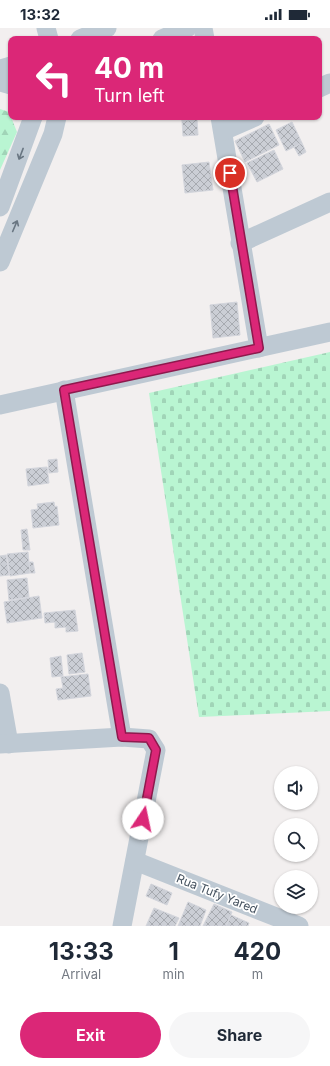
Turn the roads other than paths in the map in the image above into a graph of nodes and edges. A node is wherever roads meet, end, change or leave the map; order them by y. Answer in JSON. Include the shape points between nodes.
{"nodes":[{"id":1,"x":107,"y":28,"type":"edge"},
{"id":2,"x":187,"y":28,"type":"edge"},
{"id":3,"x":87,"y":36,"type":"edge"},
{"id":4,"x":169,"y":36,"type":"edge"},
{"id":5,"x":32,"y":120,"type":"edge"},
{"id":6,"x":56,"y":120,"type":"edge"},
{"id":7,"x":240,"y":120,"type":"edge"},
{"id":8,"x":222,"y":124,"type":"edge"},
{"id":9,"x":330,"y":202,"type":"edge"},
{"id":10,"x":0,"y":207,"type":"edge"},
{"id":11,"x":240,"y":243,"type":"junction"},
{"id":12,"x":0,"y":262,"type":"edge"},
{"id":13,"x":330,"y":332,"type":"edge"},
{"id":14,"x":259,"y":348,"type":"junction"},
{"id":15,"x":64,"y":390,"type":"junction"},
{"id":16,"x":0,"y":405,"type":"edge"},
{"id":17,"x":0,"y":693,"type":"edge"},
{"id":18,"x":122,"y":737,"type":"junction"},
{"id":19,"x":4,"y":744,"type":"edge"},
{"id":20,"x":135,"y":861,"type":"junction"},
{"id":21,"x":122,"y":926,"type":"edge"},
{"id":22,"x":299,"y":926,"type":"edge"}],
"edges":[{"from":1,"to":3,"type":"street"},
{"from":2,"to":4,"type":"street"},
{"from":5,"to":10,"type":"street","one_way":true},
{"from":12,"to":6,"type":"street","one_way":true,"via":[[53,134]]},
{"from":7,"to":8,"type":"street"},
{"from":8,"to":11,"type":"street"},
{"from":9,"to":11,"type":"street"},
{"from":11,"to":14,"type":"street"},
{"from":13,"to":14,"type":"street"},
{"from":14,"to":15,"type":"street"},
{"from":15,"to":16,"type":"street"},
{"from":15,"to":18,"type":"street"},
{"from":17,"to":19,"type":"street"},
{"from":18,"to":19,"type":"street"},
{"from":18,"to":20,"type":"street","via":[[149,738],[156,750]]},
{"from":20,"to":21,"type":"street"},
{"from":20,"to":22,"type":"street","name":"Rua Tufy Yared"}]}
